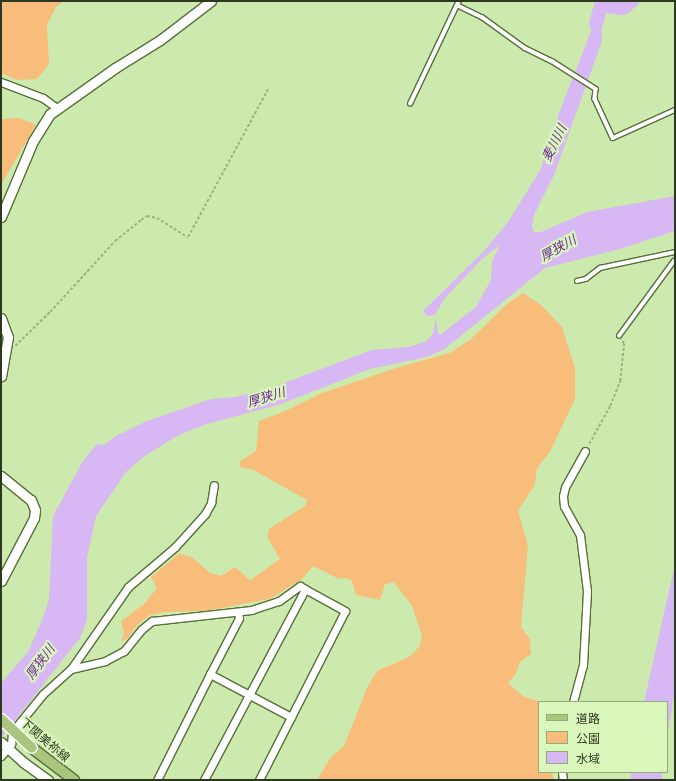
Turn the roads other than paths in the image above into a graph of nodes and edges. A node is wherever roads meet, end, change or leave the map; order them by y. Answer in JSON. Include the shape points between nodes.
{"nodes":[{"id":1,"x":211,"y":1,"type":"edge"},
{"id":2,"x":458,"y":3,"type":"edge"},
{"id":3,"x":1,"y":82,"type":"edge"},
{"id":4,"x":410,"y":104,"type":"dead end"},
{"id":5,"x":57,"y":108,"type":"junction"},
{"id":6,"x":675,"y":110,"type":"edge"},
{"id":7,"x":1,"y":217,"type":"edge"},
{"id":8,"x":675,"y":252,"type":"edge"},
{"id":9,"x":675,"y":262,"type":"edge"},
{"id":10,"x":577,"y":281,"type":"dead end"},
{"id":11,"x":1,"y":318,"type":"edge"},
{"id":12,"x":619,"y":336,"type":"road end"},
{"id":13,"x":1,"y":376,"type":"edge"},
{"id":14,"x":585,"y":451,"type":"road end"},
{"id":15,"x":1,"y":476,"type":"edge"},
{"id":16,"x":214,"y":485,"type":"dead end"},
{"id":17,"x":1,"y":581,"type":"edge"},
{"id":18,"x":305,"y":589,"type":"junction"},
{"id":19,"x":238,"y":612,"type":"junction"},
{"id":20,"x":71,"y":669,"type":"junction"},
{"id":21,"x":210,"y":674,"type":"junction"},
{"id":22,"x":250,"y":695,"type":"junction"},
{"id":23,"x":573,"y":701,"type":"edge"},
{"id":24,"x":292,"y":717,"type":"junction"},
{"id":25,"x":1,"y":719,"type":"edge"},
{"id":26,"x":4,"y":745,"type":"edge"},
{"id":27,"x":1,"y":756,"type":"edge"},
{"id":28,"x":48,"y":780,"type":"edge"},
{"id":29,"x":74,"y":780,"type":"edge"},
{"id":30,"x":157,"y":780,"type":"edge"},
{"id":31,"x":204,"y":780,"type":"edge"},
{"id":32,"x":258,"y":780,"type":"edge"}],
"edges":[{"from":1,"to":5,"type":"street","via":[[160,40]]},
{"from":2,"to":4,"type":"lane"},
{"from":2,"to":6,"type":"lane","via":[[525,48],[552,61],[596,89],[595,99],[613,138]]},
{"from":3,"to":5,"type":"street","via":[[43,98]]},
{"from":5,"to":7,"type":"street","via":[[50,114],[33,141]]},
{"from":8,"to":9,"type":"lane"},
{"from":8,"to":10,"type":"lane","via":[[600,268]]},
{"from":9,"to":12,"type":"lane"},
{"from":11,"to":13,"type":"street","via":[[6,329],[7,352]]},
{"from":14,"to":23,"type":"street","via":[[563,496],[564,506],[580,535],[587,591],[583,665]]},
{"from":15,"to":17,"type":"street","via":[[31,500],[35,510],[34,518]]},
{"from":16,"to":20,"type":"street","via":[[211,503],[205,514],[175,547],[128,587]]},
{"from":18,"to":19,"type":"street","via":[[300,586],[279,601]]},
{"from":18,"to":22,"type":"street"},
{"from":18,"to":24,"type":"street","via":[[345,611]]},
{"from":19,"to":20,"type":"street","via":[[152,621],[124,651],[105,661]]},
{"from":19,"to":21,"type":"street","via":[[239,618]]},
{"from":20,"to":26,"type":"street","via":[[43,694]]},
{"from":21,"to":22,"type":"street"},
{"from":21,"to":30,"type":"street"},
{"from":22,"to":24,"type":"street"},
{"from":22,"to":31,"type":"street"},
{"from":24,"to":32,"type":"street"},
{"from":25,"to":29,"type":"main road","name":"下関美祢線","bridge":true,"via":[[32,748]]},
{"from":26,"to":27,"type":"street"},
{"from":26,"to":28,"type":"street"}]}
